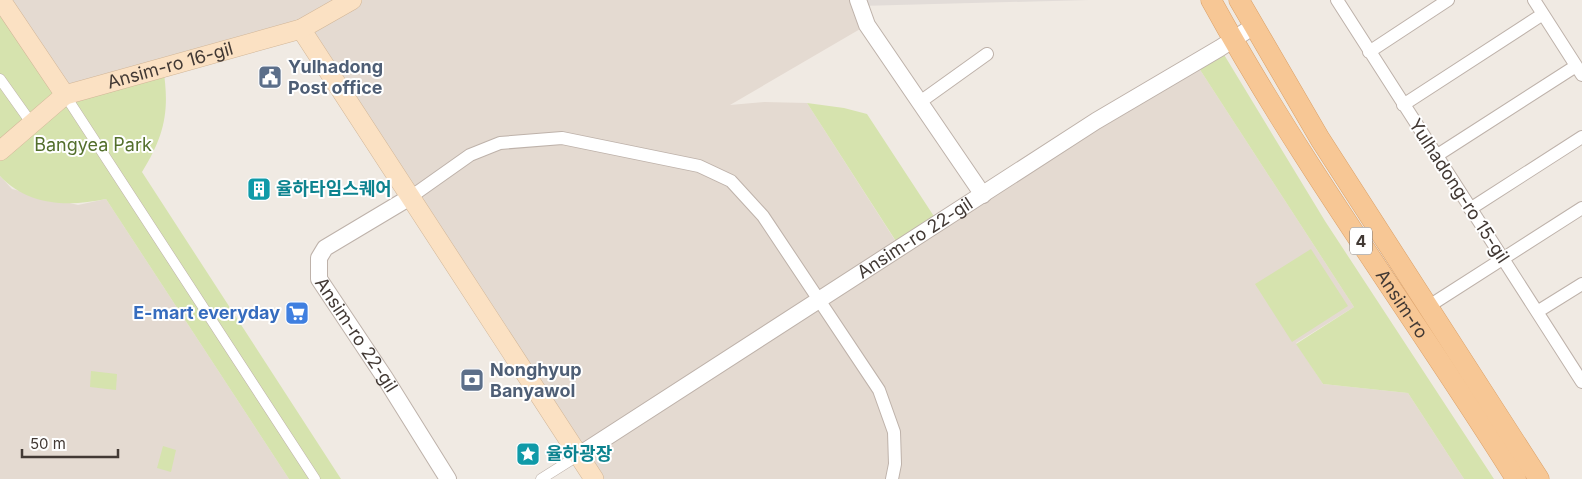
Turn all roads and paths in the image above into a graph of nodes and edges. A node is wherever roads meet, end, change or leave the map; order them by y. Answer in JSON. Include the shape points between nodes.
{"nodes":[{"id":1,"x":1,"y":0,"type":"edge"},
{"id":2,"x":352,"y":0,"type":"edge"},
{"id":3,"x":858,"y":0,"type":"edge"},
{"id":4,"x":1212,"y":0,"type":"edge"},
{"id":5,"x":1238,"y":0,"type":"edge"},
{"id":6,"x":1336,"y":0,"type":"edge"},
{"id":7,"x":1448,"y":0,"type":"edge"},
{"id":8,"x":1534,"y":0,"type":"edge"},
{"id":9,"x":1543,"y":14,"type":"junction"},
{"id":10,"x":1254,"y":26,"type":"junction"},
{"id":11,"x":302,"y":28,"type":"junction"},
{"id":12,"x":1233,"y":39,"type":"junction"},
{"id":13,"x":1369,"y":52,"type":"junction"},
{"id":14,"x":987,"y":54,"type":"dead end"},
{"id":15,"x":1579,"y":71,"type":"edge"},
{"id":16,"x":0,"y":79,"type":"edge"},
{"id":17,"x":65,"y":95,"type":"junction"},
{"id":18,"x":920,"y":102,"type":"junction"},
{"id":19,"x":1403,"y":105,"type":"junction"},
{"id":20,"x":32,"y":124,"type":"junction"},
{"id":21,"x":1582,"y":137,"type":"edge"},
{"id":22,"x":0,"y":151,"type":"edge"},
{"id":23,"x":1436,"y":156,"type":"junction"},
{"id":24,"x":983,"y":195,"type":"junction"},
{"id":25,"x":412,"y":196,"type":"junction"},
{"id":26,"x":1582,"y":208,"type":"edge"},
{"id":27,"x":1470,"y":209,"type":"junction"},
{"id":28,"x":1503,"y":259,"type":"junction"},
{"id":29,"x":1582,"y":284,"type":"edge"},
{"id":30,"x":820,"y":301,"type":"junction"},
{"id":31,"x":1429,"y":306,"type":"junction"},
{"id":32,"x":1537,"y":312,"type":"junction"},
{"id":33,"x":1582,"y":357,"type":"edge"},
{"id":34,"x":1571,"y":364,"type":"junction"},
{"id":35,"x":1582,"y":382,"type":"edge"},
{"id":36,"x":579,"y":455,"type":"junction"},
{"id":37,"x":315,"y":479,"type":"edge"},
{"id":38,"x":448,"y":479,"type":"edge"},
{"id":39,"x":542,"y":479,"type":"edge"},
{"id":40,"x":594,"y":479,"type":"edge"},
{"id":41,"x":892,"y":479,"type":"edge"},
{"id":42,"x":1516,"y":479,"type":"edge"},
{"id":43,"x":1539,"y":479,"type":"edge"}],
"edges":[{"from":1,"to":17,"type":"main road"},
{"from":2,"to":11,"type":"main road","name":"Ansim-ro 16-gil"},
{"from":3,"to":18,"type":"street","via":[[867,24]]},
{"from":4,"to":12,"type":"main road","name":"Ansim-ro","number":"4"},
{"from":5,"to":10,"type":"main road","name":"Ansim-ro","number":"4"},
{"from":6,"to":13,"type":"street","name":"Yulhadong-ro 15-gil"},
{"from":7,"to":13,"type":"street"},
{"from":8,"to":9,"type":"street"},
{"from":9,"to":15,"type":"street"},
{"from":9,"to":19,"type":"street"},
{"from":10,"to":12,"type":"street","name":"Ansim-ro 22-gil"},
{"from":10,"to":31,"type":"main road","name":"Ansim-ro","number":"4","via":[[1320,139]]},
{"from":11,"to":17,"type":"main road","name":"Ansim-ro 16-gil"},
{"from":11,"to":25,"type":"main road"},
{"from":12,"to":24,"type":"street","name":"Ansim-ro 22-gil","via":[[1096,121]]},
{"from":12,"to":42,"type":"main road","name":"Ansim-ro","number":"4"},
{"from":13,"to":19,"type":"street","name":"Yulhadong-ro 15-gil"},
{"from":14,"to":18,"type":"street"},
{"from":15,"to":23,"type":"street"},
{"from":16,"to":20,"type":"street"},
{"from":17,"to":20,"type":"main road","name":"Ansim-ro 16-gil"},
{"from":17,"to":37,"type":"street"},
{"from":18,"to":24,"type":"street"},
{"from":19,"to":23,"type":"street","name":"Yulhadong-ro 15-gil"},
{"from":20,"to":22,"type":"main road","name":"Ansim-ro 16-gil"},
{"from":21,"to":27,"type":"street"},
{"from":23,"to":27,"type":"street","name":"Yulhadong-ro 15-gil"},
{"from":24,"to":30,"type":"street","name":"Ansim-ro 22-gil"},
{"from":25,"to":30,"type":"street","via":[[470,155],[500,143],[562,138],[699,166],[731,181],[763,216]]},
{"from":25,"to":36,"type":"main road"},
{"from":25,"to":38,"type":"street","name":"Ansim-ro 22-gil","via":[[325,248],[319,258],[319,279]]},
{"from":26,"to":28,"type":"street"},
{"from":27,"to":28,"type":"street","name":"Yulhadong-ro 15-gil"},
{"from":28,"to":31,"type":"street"},
{"from":28,"to":32,"type":"street","name":"Yulhadong-ro 15-gil"},
{"from":29,"to":32,"type":"street"},
{"from":30,"to":36,"type":"street","name":"Ansim-ro 22-gil"},
{"from":30,"to":41,"type":"street","via":[[879,390],[894,432]]},
{"from":31,"to":43,"type":"main road","name":"Ansim-ro","number":"4"},
{"from":32,"to":34,"type":"street","name":"Yulhadong-ro 15-gil"},
{"from":33,"to":34,"type":"street"},
{"from":34,"to":35,"type":"street","name":"Yulhadong-ro 15-gil"},
{"from":36,"to":39,"type":"street"},
{"from":36,"to":40,"type":"main road"}]}
